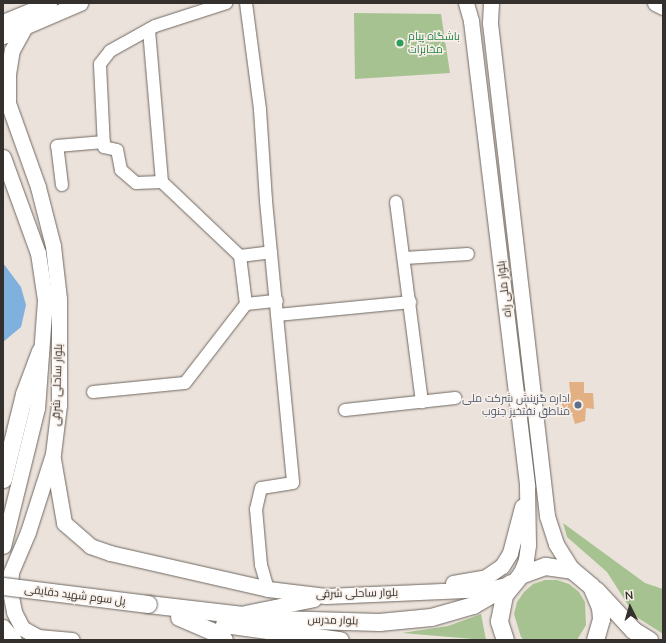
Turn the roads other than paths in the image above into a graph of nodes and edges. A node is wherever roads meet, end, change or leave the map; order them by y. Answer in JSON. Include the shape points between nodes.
{"nodes":[{"id":1,"x":49,"y":3,"type":"edge"},
{"id":2,"x":80,"y":3,"type":"edge"},
{"id":3,"x":226,"y":3,"type":"edge"},
{"id":4,"x":246,"y":3,"type":"edge"},
{"id":5,"x":466,"y":3,"type":"edge"},
{"id":6,"x":491,"y":3,"type":"edge"},
{"id":7,"x":655,"y":3,"type":"edge"},
{"id":8,"x":663,"y":7,"type":"edge"},
{"id":9,"x":3,"y":22,"type":"edge"},
{"id":10,"x":24,"y":28,"type":"junction"},
{"id":11,"x":149,"y":30,"type":"junction"},
{"id":12,"x":3,"y":36,"type":"edge"},
{"id":13,"x":6,"y":95,"type":"edge"},
{"id":14,"x":104,"y":142,"type":"junction"},
{"id":15,"x":3,"y":156,"type":"edge"},
{"id":16,"x":162,"y":182,"type":"junction"},
{"id":17,"x":62,"y":184,"type":"dead end"},
{"id":18,"x":396,"y":202,"type":"dead end"},
{"id":19,"x":517,"y":245,"type":"junction"},
{"id":20,"x":499,"y":247,"type":"junction"},
{"id":21,"x":271,"y":252,"type":"junction"},
{"id":22,"x":468,"y":254,"type":"dead end"},
{"id":23,"x":240,"y":256,"type":"junction"},
{"id":24,"x":404,"y":258,"type":"junction"},
{"id":25,"x":277,"y":301,"type":"junction"},
{"id":26,"x":410,"y":302,"type":"junction"},
{"id":27,"x":246,"y":304,"type":"junction"},
{"id":28,"x":278,"y":315,"type":"junction"},
{"id":29,"x":40,"y":351,"type":"junction"},
{"id":30,"x":93,"y":392,"type":"dead end"},
{"id":31,"x":455,"y":398,"type":"dead end"},
{"id":32,"x":422,"y":402,"type":"junction"},
{"id":33,"x":345,"y":410,"type":"dead end"},
{"id":34,"x":53,"y":454,"type":"junction"},
{"id":35,"x":3,"y":479,"type":"edge"},
{"id":36,"x":527,"y":487,"type":"junction"},
{"id":37,"x":3,"y":546,"type":"edge"},
{"id":38,"x":572,"y":570,"type":"junction"},
{"id":39,"x":516,"y":579,"type":"junction"},
{"id":40,"x":3,"y":586,"type":"edge"},
{"id":41,"x":591,"y":586,"type":"junction"},
{"id":42,"x":268,"y":589,"type":"junction"},
{"id":43,"x":422,"y":592,"type":"junction"},
{"id":44,"x":3,"y":595,"type":"edge"},
{"id":45,"x":326,"y":596,"type":"junction"},
{"id":46,"x":147,"y":608,"type":"junction"},
{"id":47,"x":238,"y":614,"type":"junction"},
{"id":48,"x":179,"y":618,"type":"junction"},
{"id":49,"x":3,"y":627,"type":"edge"},
{"id":50,"x":14,"y":640,"type":"edge"},
{"id":51,"x":72,"y":640,"type":"edge"},
{"id":52,"x":224,"y":640,"type":"edge"},
{"id":53,"x":340,"y":640,"type":"edge"},
{"id":54,"x":506,"y":640,"type":"edge"},
{"id":55,"x":595,"y":640,"type":"edge"},
{"id":56,"x":650,"y":640,"type":"edge"}],
"edges":[{"from":1,"to":9,"type":"main road"},
{"from":2,"to":10,"type":"main road"},
{"from":3,"to":11,"type":"street"},
{"from":4,"to":21,"type":"street","via":[[260,110]]},
{"from":5,"to":20,"type":"main road","name":"بلوار ملی راه","via":[[471,21]]},
{"from":6,"to":19,"type":"main road","name":"بلوار ملی راه","via":[[490,23]]},
{"from":7,"to":8,"type":"main road"},
{"from":10,"to":12,"type":"main road"},
{"from":10,"to":13,"type":"main road","name":"بلوار ساحلی شرقی","via":[[12,50]]},
{"from":11,"to":14,"type":"street","via":[[110,51],[100,64]]},
{"from":11,"to":16,"type":"street"},
{"from":13,"to":34,"type":"main road","name":"بلوار ساحلی شرقی","via":[[38,187],[53,246],[59,299],[59,405]]},
{"from":14,"to":16,"type":"street","via":[[104,147],[116,150],[121,170],[136,183]]},
{"from":14,"to":17,"type":"street","via":[[57,146]]},
{"from":15,"to":29,"type":"main road","name":"بلوار ساحلی شرقی","via":[[38,253],[45,300]]},
{"from":16,"to":23,"type":"street"},
{"from":18,"to":24,"type":"street"},
{"from":19,"to":20,"type":"main road"},
{"from":19,"to":38,"type":"main road","name":"بلوار ملی راه","via":[[547,516],[556,544]]},
{"from":20,"to":36,"type":"main road","name":"بلوار ملی راه"},
{"from":21,"to":23,"type":"street"},
{"from":21,"to":25,"type":"street"},
{"from":22,"to":24,"type":"street"},
{"from":23,"to":27,"type":"street"},
{"from":24,"to":26,"type":"street"},
{"from":25,"to":27,"type":"street"},
{"from":25,"to":28,"type":"street"},
{"from":26,"to":28,"type":"street"},
{"from":26,"to":32,"type":"street"},
{"from":27,"to":30,"type":"street","via":[[185,383]]},
{"from":28,"to":42,"type":"street","via":[[293,483],[260,488],[256,509],[261,565]]},
{"from":29,"to":35,"type":"highway","via":[[20,409]]},
{"from":29,"to":37,"type":"main road","name":"بلوار ساحلی شرقی","via":[[37,408]]},
{"from":31,"to":32,"type":"street"},
{"from":32,"to":33,"type":"street"},
{"from":34,"to":42,"type":"main road","name":"بلوار ساحلی شرقی","via":[[64,523],[90,546],[110,553]]},
{"from":34,"to":51,"type":"main road","name":"بلوار ساحلی شرقی","via":[[28,532],[11,572],[10,591],[14,612],[22,628],[38,637]]},
{"from":36,"to":39,"type":"main road","name":"بلوار ملی راه","via":[[528,545],[526,560]]},
{"from":36,"to":43,"type":"main road","via":[[510,553],[502,566],[486,577]]},
{"from":38,"to":39,"type":"highway","name":"بلوار مدرس","via":[[545,566]]},
{"from":38,"to":41,"type":"highway"},
{"from":39,"to":43,"type":"main road","name":"بلوار ساحلی شرقی","via":[[490,589]]},
{"from":39,"to":47,"type":"highway","name":"بلوار مدرس","via":[[473,605],[431,617],[379,622],[277,619]]},
{"from":39,"to":54,"type":"highway","via":[[500,607],[499,621]]},
{"from":40,"to":46,"type":"highway","name":"پل سوم شهید دقایقی","bridge":true},
{"from":41,"to":55,"type":"highway","via":[[600,607],[601,619]]},
{"from":41,"to":56,"type":"highway","via":[[633,630]]},
{"from":42,"to":45,"type":"main road","name":"بلوار ساحلی شرقی"},
{"from":43,"to":45,"type":"main road","name":"بلوار ساحلی شرقی"},
{"from":44,"to":46,"type":"highway"},
{"from":45,"to":47,"type":"main road"},
{"from":46,"to":47,"type":"highway","name":"بلوار مدرس"},
{"from":46,"to":48,"type":"highway","name":"بلوار مدرس"},
{"from":48,"to":52,"type":"highway","via":[[221,635]]},
{"from":48,"to":53,"type":"highway","name":"بلوار مدرس"},
{"from":49,"to":50,"type":"main road"}]}
